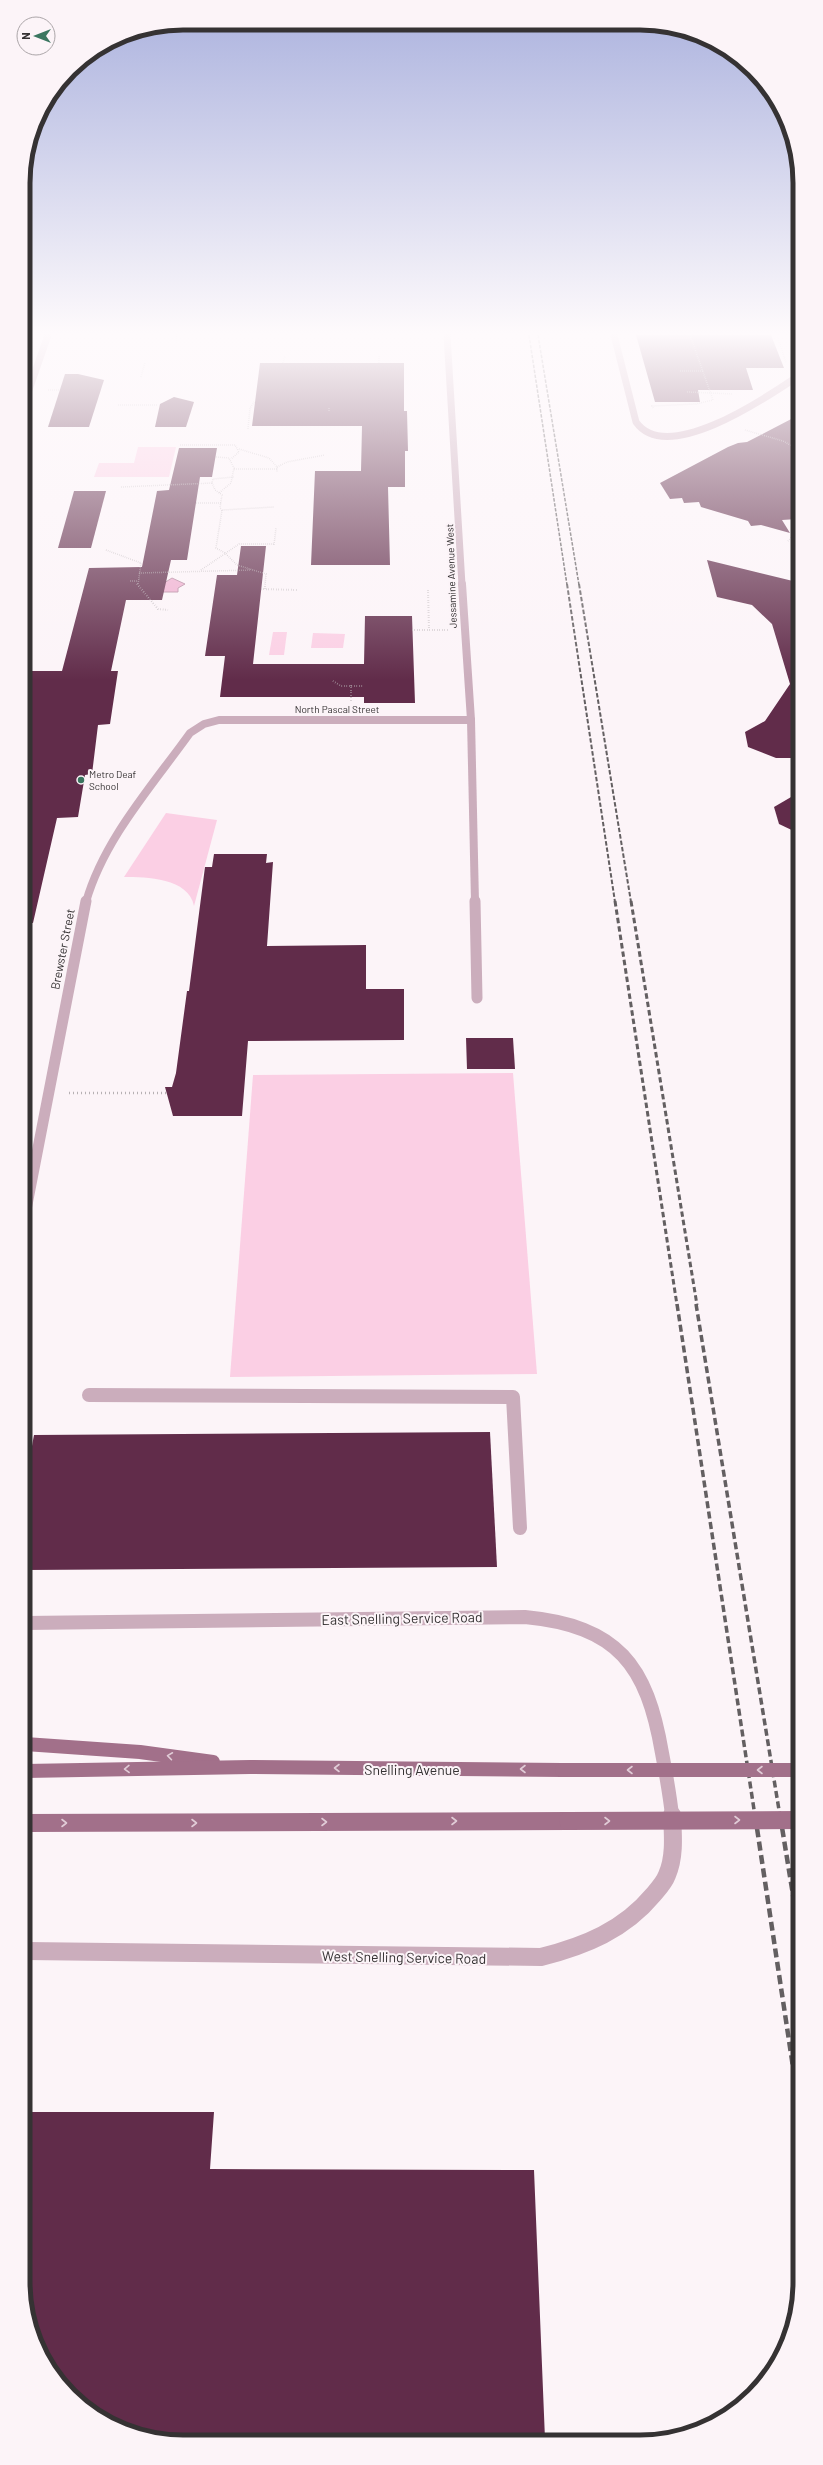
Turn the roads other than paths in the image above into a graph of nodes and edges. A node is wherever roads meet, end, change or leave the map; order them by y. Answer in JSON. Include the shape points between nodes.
{"nodes":[{"id":1,"x":456,"y":450,"type":"edge"},
{"id":2,"x":471,"y":720,"type":"junction"},
{"id":3,"x":204,"y":724,"type":"joint"},
{"id":4,"x":477,"y":998,"type":"dead end"},
{"id":5,"x":30,"y":1189,"type":"edge"},
{"id":6,"x":89,"y":1395,"type":"dead end"},
{"id":7,"x":520,"y":1528,"type":"dead end"},
{"id":8,"x":30,"y":1623,"type":"edge"},
{"id":9,"x":30,"y":1744,"type":"edge"},
{"id":10,"x":250,"y":1767,"type":"junction"},
{"id":11,"x":793,"y":1770,"type":"edge"},
{"id":12,"x":30,"y":1771,"type":"edge"},
{"id":13,"x":668,"y":1790,"type":"joint"},
{"id":14,"x":793,"y":1820,"type":"edge"},
{"id":15,"x":30,"y":1823,"type":"edge"},
{"id":16,"x":30,"y":1951,"type":"edge"}],
"edges":[{"from":1,"to":2,"type":"street","name":"Jessamine Avenue West","via":[[463,630]]},
{"from":2,"to":3,"type":"street","name":"North Pascal Street","via":[[219,720]]},
{"from":2,"to":4,"type":"street","name":"Jessamine Avenue West"},
{"from":3,"to":5,"type":"street","name":"Brewster Street","via":[[190,733],[182,743],[105,852],[92,880],[83,911]]},
{"from":6,"to":7,"type":"street","via":[[513,1396]]},
{"from":8,"to":13,"type":"street","name":"East Snelling Service Road","via":[[552,1618],[584,1628],[614,1644],[637,1670],[649,1697]]},
{"from":10,"to":9,"type":"main road","one_way":true,"via":[[140,1752]]},
{"from":11,"to":10,"type":"main road","name":"Snelling Avenue","one_way":true,"bridge":true},
{"from":10,"to":12,"type":"main road","name":"Snelling Avenue","one_way":true},
{"from":13,"to":16,"type":"street","name":"West Snelling Service Road","via":[[673,1850],[668,1875],[647,1904],[618,1929],[580,1948],[541,1957],[502,1958]]},
{"from":15,"to":14,"type":"main road","one_way":true,"bridge":true}]}
